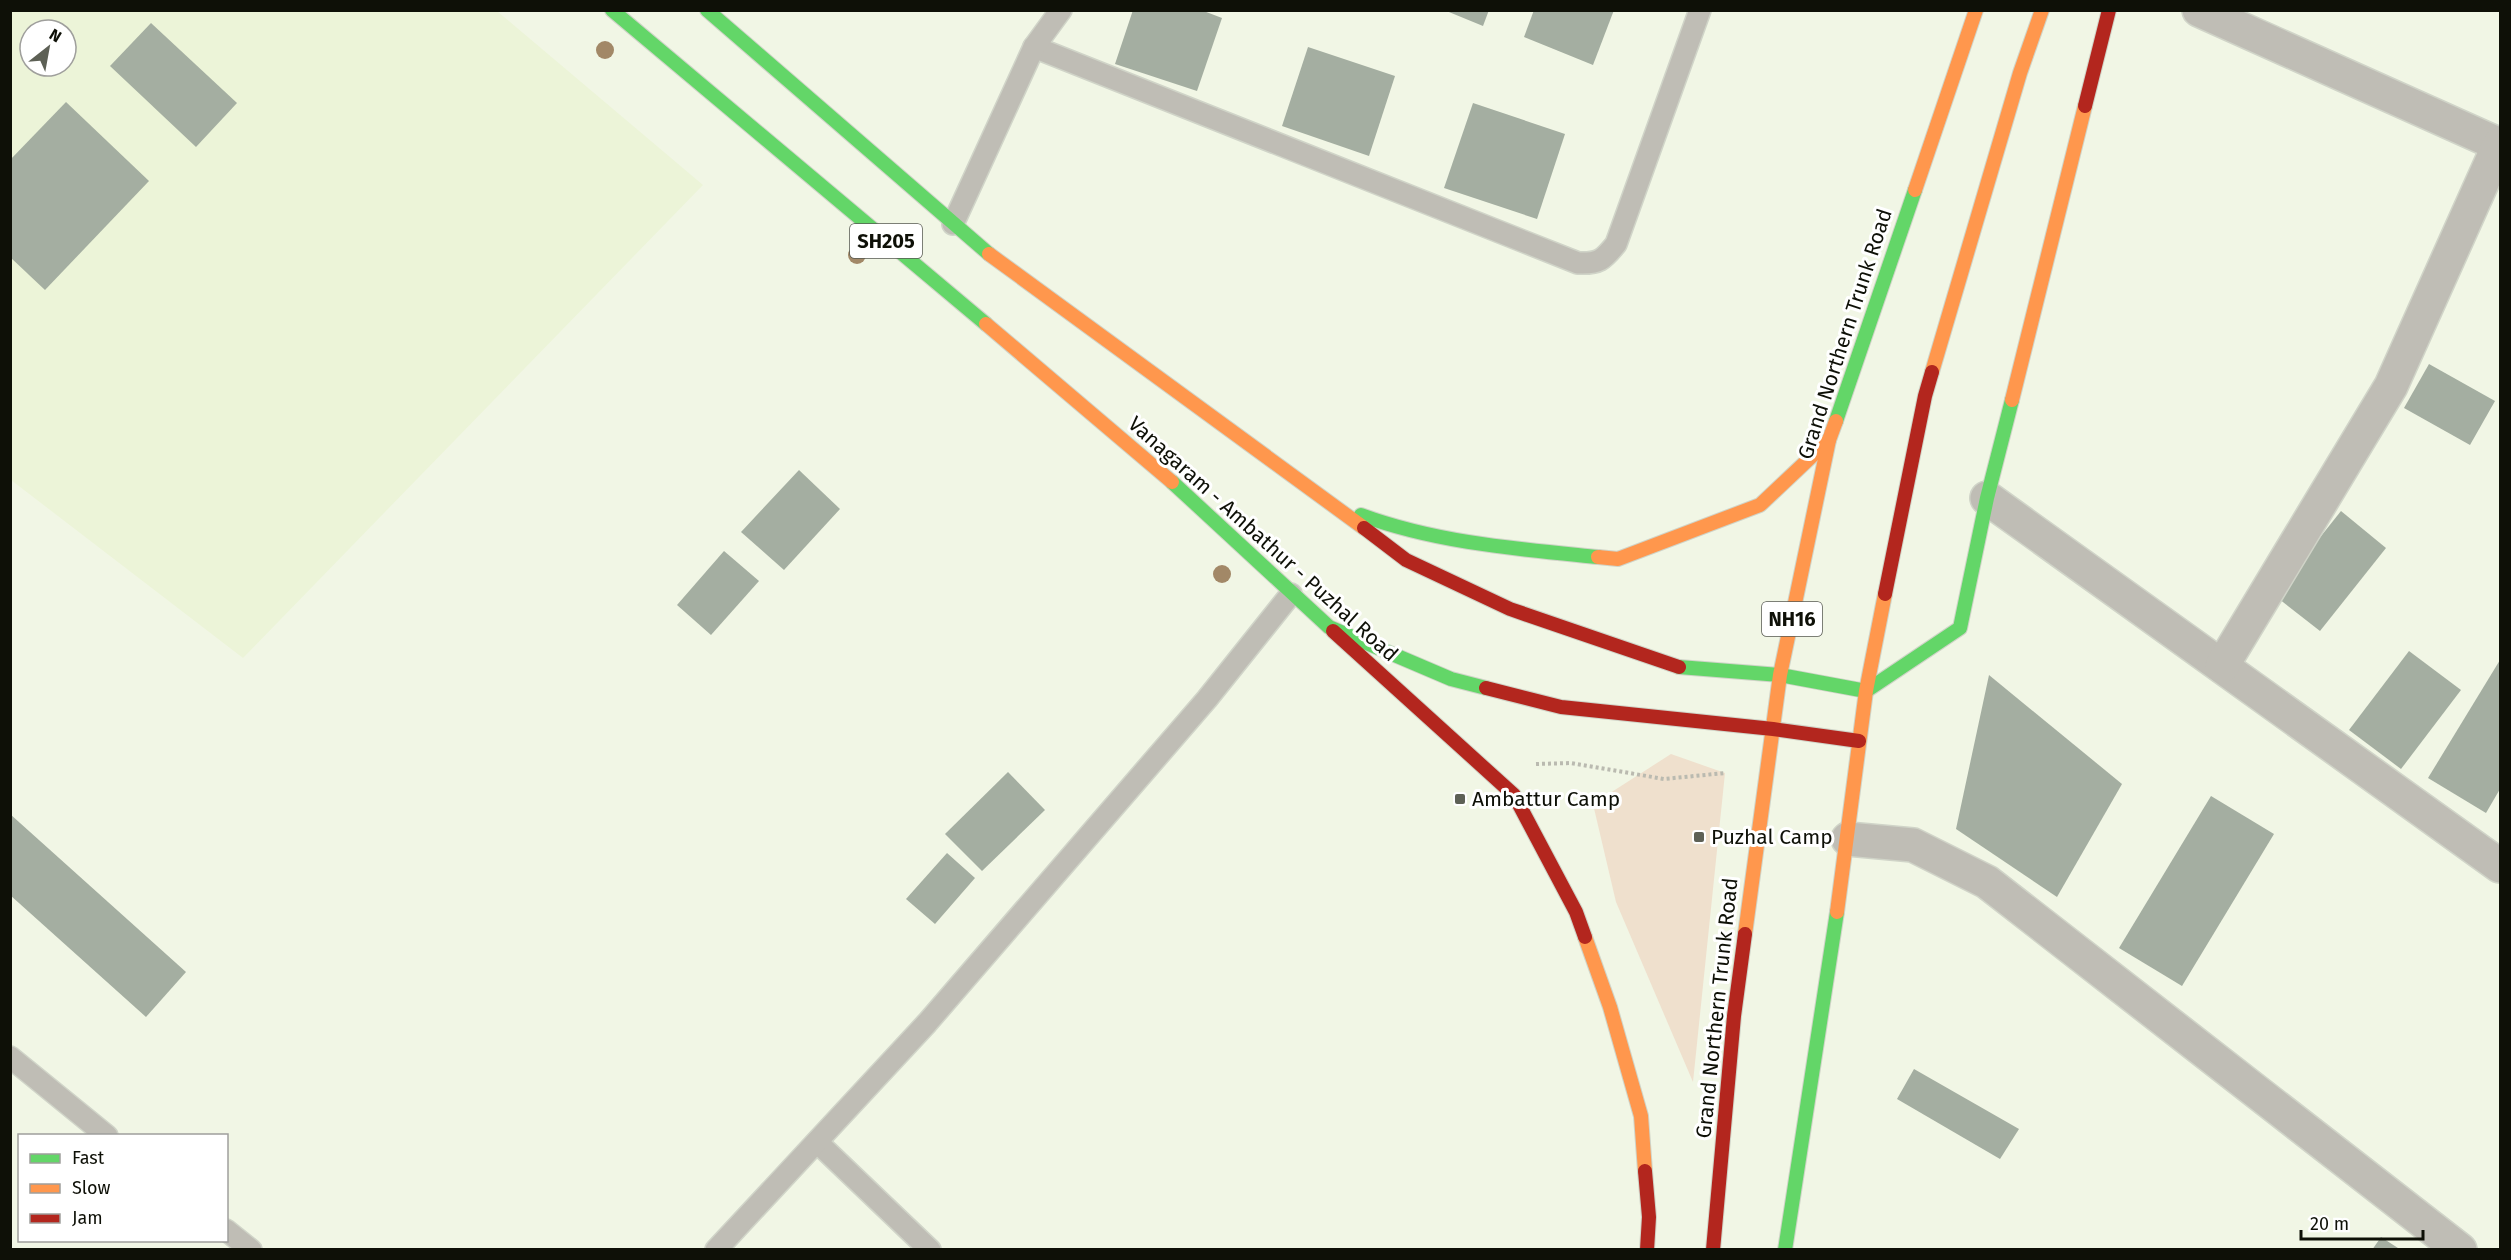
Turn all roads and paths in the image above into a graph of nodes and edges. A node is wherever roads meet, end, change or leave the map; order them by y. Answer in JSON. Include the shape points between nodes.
{"nodes":[{"id":1,"x":612,"y":10,"type":"edge"},
{"id":2,"x":707,"y":10,"type":"edge"},
{"id":3,"x":1061,"y":10,"type":"edge"},
{"id":4,"x":1700,"y":10,"type":"edge"},
{"id":5,"x":1976,"y":10,"type":"edge"},
{"id":6,"x":2042,"y":10,"type":"edge"},
{"id":7,"x":2109,"y":10,"type":"edge"},
{"id":8,"x":2199,"y":10,"type":"edge"},
{"id":9,"x":1034,"y":47,"type":"junction"},
{"id":10,"x":2500,"y":145,"type":"edge"},
{"id":11,"x":953,"y":224,"type":"junction"},
{"id":12,"x":1829,"y":440,"type":"junction"},
{"id":13,"x":1987,"y":498,"type":"junction"},
{"id":14,"x":1334,"y":505,"type":"junction"},
{"id":15,"x":1291,"y":594,"type":"junction"},
{"id":16,"x":1329,"y":627,"type":"junction"},
{"id":17,"x":2222,"y":666,"type":"junction"},
{"id":18,"x":1780,"y":675,"type":"junction"},
{"id":19,"x":1866,"y":691,"type":"junction"},
{"id":20,"x":1773,"y":729,"type":"junction"},
{"id":21,"x":1859,"y":741,"type":"junction"},
{"id":22,"x":1481,"y":765,"type":"junction"},
{"id":23,"x":1725,"y":773,"type":"dead end"},
{"id":24,"x":1848,"y":839,"type":"junction"},
{"id":25,"x":2500,"y":866,"type":"edge"},
{"id":26,"x":10,"y":1057,"type":"edge"},
{"id":27,"x":106,"y":1134,"type":"edge"},
{"id":28,"x":817,"y":1142,"type":"junction"},
{"id":29,"x":228,"y":1232,"type":"edge"},
{"id":30,"x":251,"y":1250,"type":"edge"},
{"id":31,"x":716,"y":1250,"type":"edge"},
{"id":32,"x":930,"y":1250,"type":"edge"},
{"id":33,"x":1647,"y":1250,"type":"edge"},
{"id":34,"x":1713,"y":1250,"type":"edge"},
{"id":35,"x":1785,"y":1250,"type":"edge"},
{"id":36,"x":2460,"y":1250,"type":"edge"}],
"edges":[{"from":1,"to":15,"type":"main road","name":"Vanagaram - Ambathur - Puzhal Road","number":"SH205","via":[[1160,471]]},
{"from":2,"to":11,"type":"main road"},
{"from":3,"to":9,"type":"lane"},
{"from":4,"to":9,"type":"lane","via":[[1616,244],[1604,259],[1593,264],[1578,263]]},
{"from":5,"to":12,"type":"main road","name":"Grand Northern Trunk Road","number":"NH16"},
{"from":6,"to":19,"type":"main road","via":[[1925,396]]},
{"from":7,"to":13,"type":"main road"},
{"from":8,"to":10,"type":"street"},
{"from":9,"to":11,"type":"lane"},
{"from":10,"to":17,"type":"street","via":[[2391,386]]},
{"from":11,"to":14,"type":"main road"},
{"from":12,"to":14,"type":"main road","via":[[1760,505],[1618,559],[1492,547],[1391,526]]},
{"from":12,"to":18,"type":"main road","name":"Grand Northern Trunk Road","number":"NH16"},
{"from":13,"to":17,"type":"street"},
{"from":13,"to":19,"type":"main road","via":[[1960,627]]},
{"from":14,"to":18,"type":"main road","via":[[1406,560],[1510,609],[1673,666]]},
{"from":15,"to":16,"type":"main road","name":"Vanagaram - Ambathur - Puzhal Road","number":"SH205"},
{"from":15,"to":28,"type":"lane","via":[[1207,699],[943,1005]]},
{"from":16,"to":20,"type":"main road","via":[[1451,679],[1561,707]]},
{"from":16,"to":22,"type":"main road","name":"Vanagaram - Ambathur - Puzhal Road","number":"SH205"},
{"from":17,"to":25,"type":"street"},
{"from":18,"to":19,"type":"main road"},
{"from":18,"to":20,"type":"main road","name":"Grand Northern Trunk Road","number":"NH16"},
{"from":19,"to":21,"type":"main road"},
{"from":20,"to":21,"type":"main road"},
{"from":20,"to":34,"type":"main road","name":"Grand Northern Trunk Road","number":"NH16","via":[[1734,1016]]},
{"from":21,"to":24,"type":"main road"},
{"from":22,"to":23,"type":"path","via":[[1571,763],[1664,779]]},
{"from":22,"to":33,"type":"main road","name":"Vanagaram - Ambathur - Puzhal Road","number":"SH205","via":[[1514,795],[1576,912],[1610,1007],[1641,1116],[1649,1217]]},
{"from":24,"to":35,"type":"main road"},
{"from":24,"to":36,"type":"street","via":[[1913,845],[1987,882]]},
{"from":26,"to":27,"type":"lane"},
{"from":28,"to":31,"type":"lane"},
{"from":28,"to":32,"type":"lane"},
{"from":29,"to":30,"type":"lane"}]}
